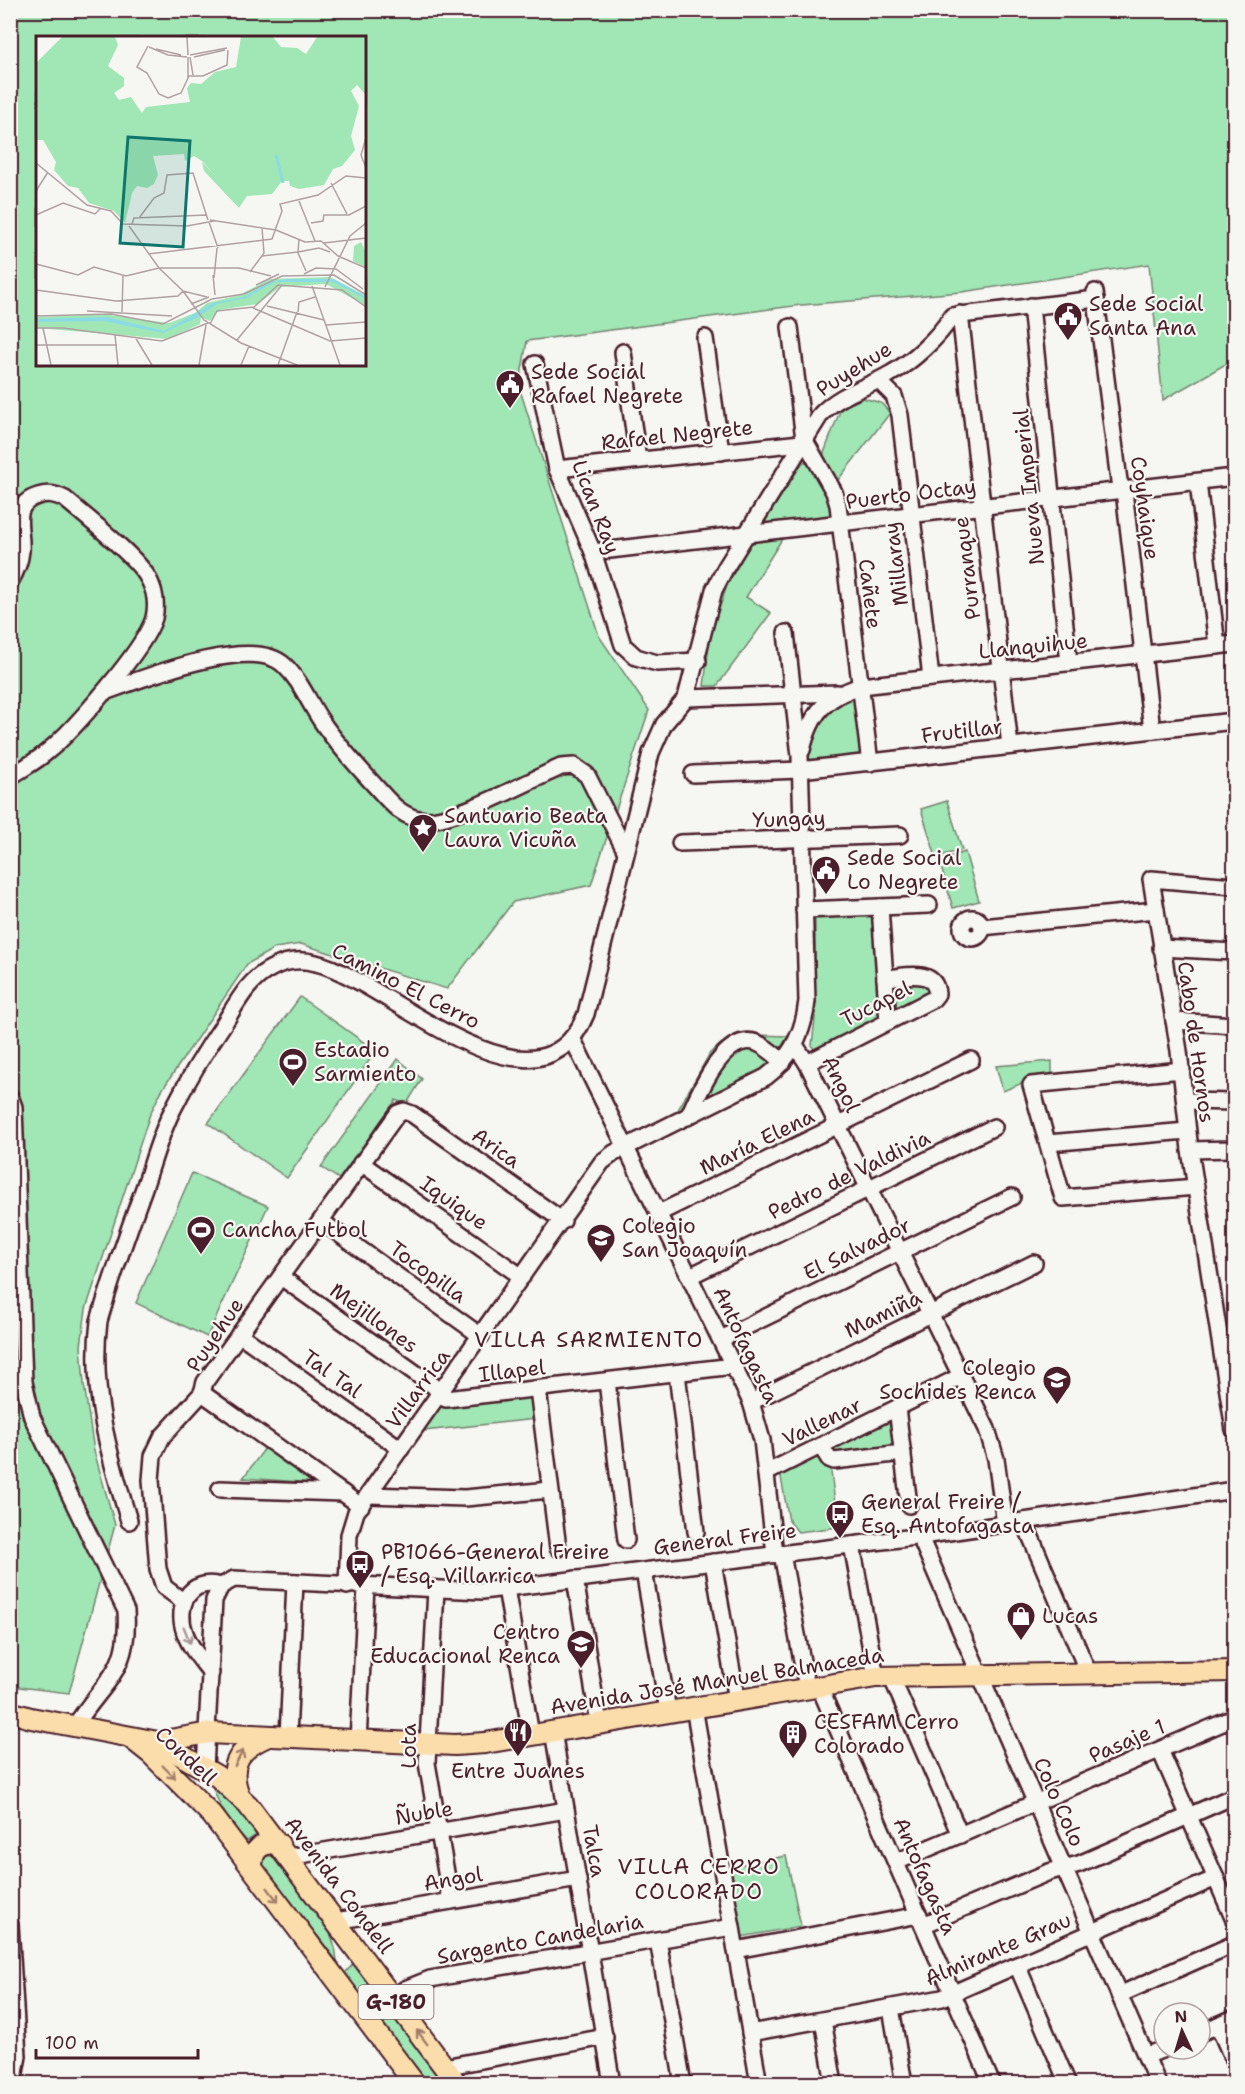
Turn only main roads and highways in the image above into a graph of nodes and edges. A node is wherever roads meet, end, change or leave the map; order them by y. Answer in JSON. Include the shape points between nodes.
{"nodes":[{"id":1,"x":1234,"y":1671,"type":"edge"},
{"id":2,"x":10,"y":1712,"type":"edge"},
{"id":3,"x":124,"y":1735,"type":"junction"},
{"id":4,"x":268,"y":1736,"type":"junction"},
{"id":5,"x":158,"y":1742,"type":"junction"},
{"id":6,"x":205,"y":1768,"type":"junction"},
{"id":7,"x":239,"y":1795,"type":"junction"},
{"id":8,"x":212,"y":1815,"type":"junction"},
{"id":9,"x":284,"y":1851,"type":"junction"},
{"id":10,"x":252,"y":1866,"type":"junction"},
{"id":11,"x":415,"y":2084,"type":"edge"},
{"id":12,"x":457,"y":2084,"type":"edge"}],
"edges":[{"from":1,"to":4,"type":"main road","name":"Avenida José Manuel Balmaceda","via":[[883,1677],[470,1745]]},
{"from":2,"to":3,"type":"main road","number":"G-180"},
{"from":3,"to":5,"type":"main road","number":"G-180"},
{"from":3,"to":8,"type":"main road","name":"Condell","number":"G-180","one_way":true,"via":[[146,1750]]},
{"from":4,"to":5,"type":"main road","name":"Avenida José Manuel Balmaceda","via":[[209,1733]]},
{"from":7,"to":4,"type":"main road","one_way":true,"via":[[234,1777],[236,1760],[248,1746]]},
{"from":5,"to":6,"type":"main road","name":"Avenida Condell","number":"G-180"},
{"from":6,"to":7,"type":"main road","name":"Avenida Condell","number":"G-180"},
{"from":6,"to":8,"type":"main road","via":[[204,1794]]},
{"from":7,"to":9,"type":"main road","name":"Avenida Condell","number":"G-180"},
{"from":8,"to":10,"type":"main road","number":"G-180"},
{"from":9,"to":10,"type":"main road","via":[[269,1843],[260,1847],[253,1855]]},
{"from":12,"to":9,"type":"main road","name":"Avenida Condell","number":"G-180","one_way":true},
{"from":10,"to":11,"type":"main road","number":"G-180","one_way":true}]}
